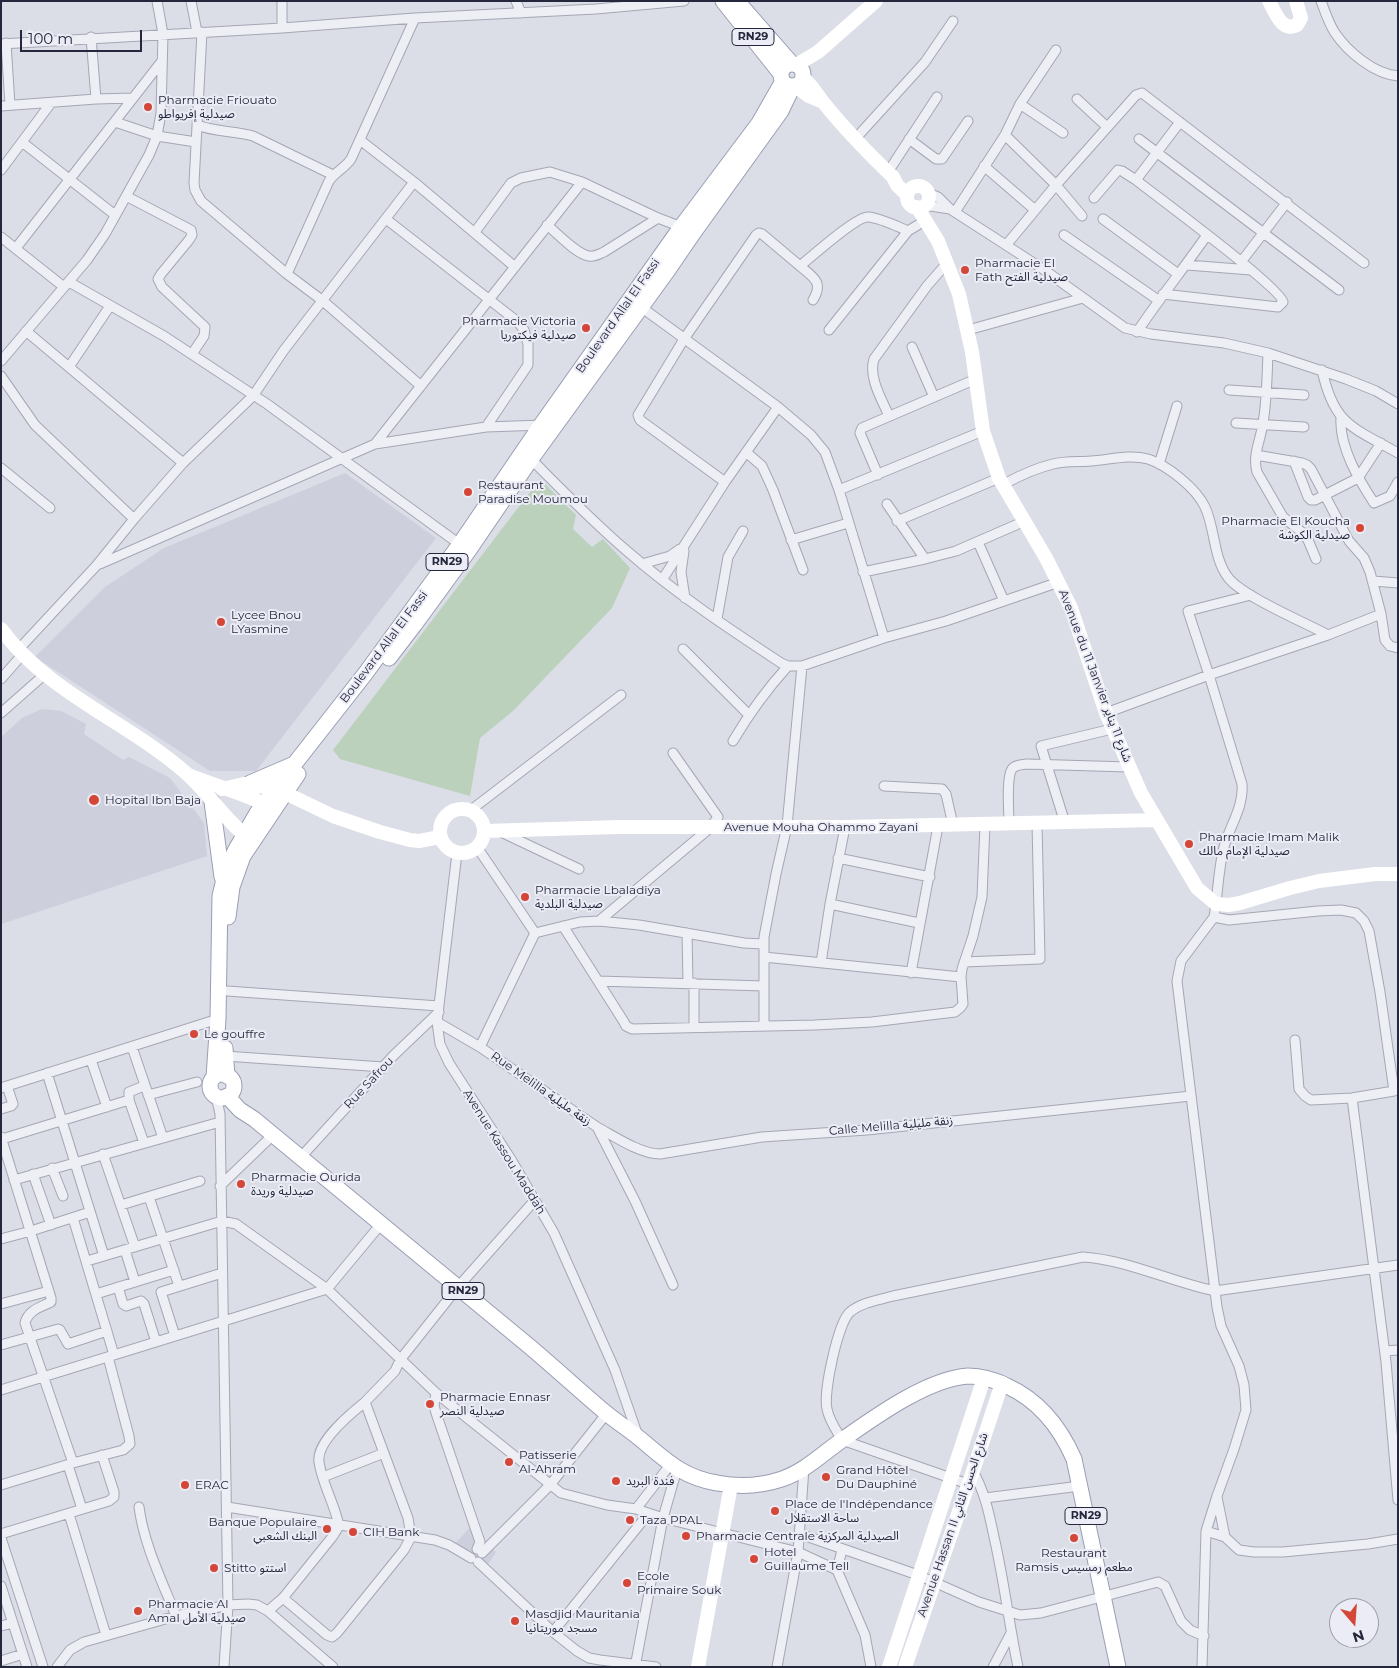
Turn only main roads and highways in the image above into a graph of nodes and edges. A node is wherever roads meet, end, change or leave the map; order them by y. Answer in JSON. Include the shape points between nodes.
{"nodes":[{"id":1,"x":723,"y":1,"type":"edge"},
{"id":2,"x":737,"y":1,"type":"edge"},
{"id":3,"x":793,"y":76,"type":"junction"},
{"id":4,"x":688,"y":230,"type":"junction"},
{"id":5,"x":548,"y":425,"type":"junction"},
{"id":6,"x":464,"y":547,"type":"junction"},
{"id":7,"x":293,"y":765,"type":"junction"},
{"id":8,"x":250,"y":784,"type":"road end"},
{"id":9,"x":279,"y":791,"type":"junction"},
{"id":10,"x":212,"y":802,"type":"road end"},
{"id":11,"x":248,"y":838,"type":"junction"},
{"id":12,"x":222,"y":882,"type":"junction"},
{"id":13,"x":224,"y":1088,"type":"junction"},
{"id":14,"x":1118,"y":1667,"type":"edge"}],
"edges":[{"from":1,"to":3,"type":"main road","number":"RN29"},
{"from":2,"to":3,"type":"main road","number":"RN29"},
{"from":3,"to":4,"type":"main road","name":"Boulevard Allal El Fassi","number":"RN29"},
{"from":4,"to":5,"type":"main road","name":"Boulevard Allal El Fassi","number":"RN29"},
{"from":4,"to":5,"type":"main road","name":"Boulevard Allal El Fassi","number":"RN29","via":[[641,307]]},
{"from":5,"to":6,"type":"main road","name":"Boulevard Allal El Fassi","number":"RN29"},
{"from":5,"to":6,"type":"main road","name":"Boulevard Allal El Fassi","number":"RN29","via":[[530,459]]},
{"from":6,"to":7,"type":"main road","name":"Boulevard Allal El Fassi","number":"RN29"},
{"from":6,"to":9,"type":"main road","name":"Boulevard Allal El Fassi","number":"RN29","via":[[415,624],[319,746]]},
{"from":7,"to":8,"type":"main road"},
{"from":7,"to":9,"type":"main road","name":"Boulevard Allal El Fassi","number":"RN29"},
{"from":9,"to":11,"type":"main road","name":"Boulevard Allal El Fassi","number":"RN29"},
{"from":10,"to":12,"type":"main road"},
{"from":11,"to":12,"type":"main road","name":"Boulevard Allal El Fassi","number":"RN29","via":[[230,860]]},
{"from":11,"to":13,"type":"main road","name":"Boulevard Allal El Fassi","number":"RN29","via":[[232,887],[227,923]]},
{"from":12,"to":13,"type":"main road","name":"Boulevard Allal El Fassi","number":"RN29","via":[[218,1019]]},
{"from":13,"to":14,"type":"main road","number":"RN29","via":[[240,1110],[301,1157],[607,1413],[674,1467],[703,1480],[750,1485],[793,1474],[916,1392],[967,1376],[1007,1386],[1036,1404],[1051,1418],[1074,1459]]}]}
